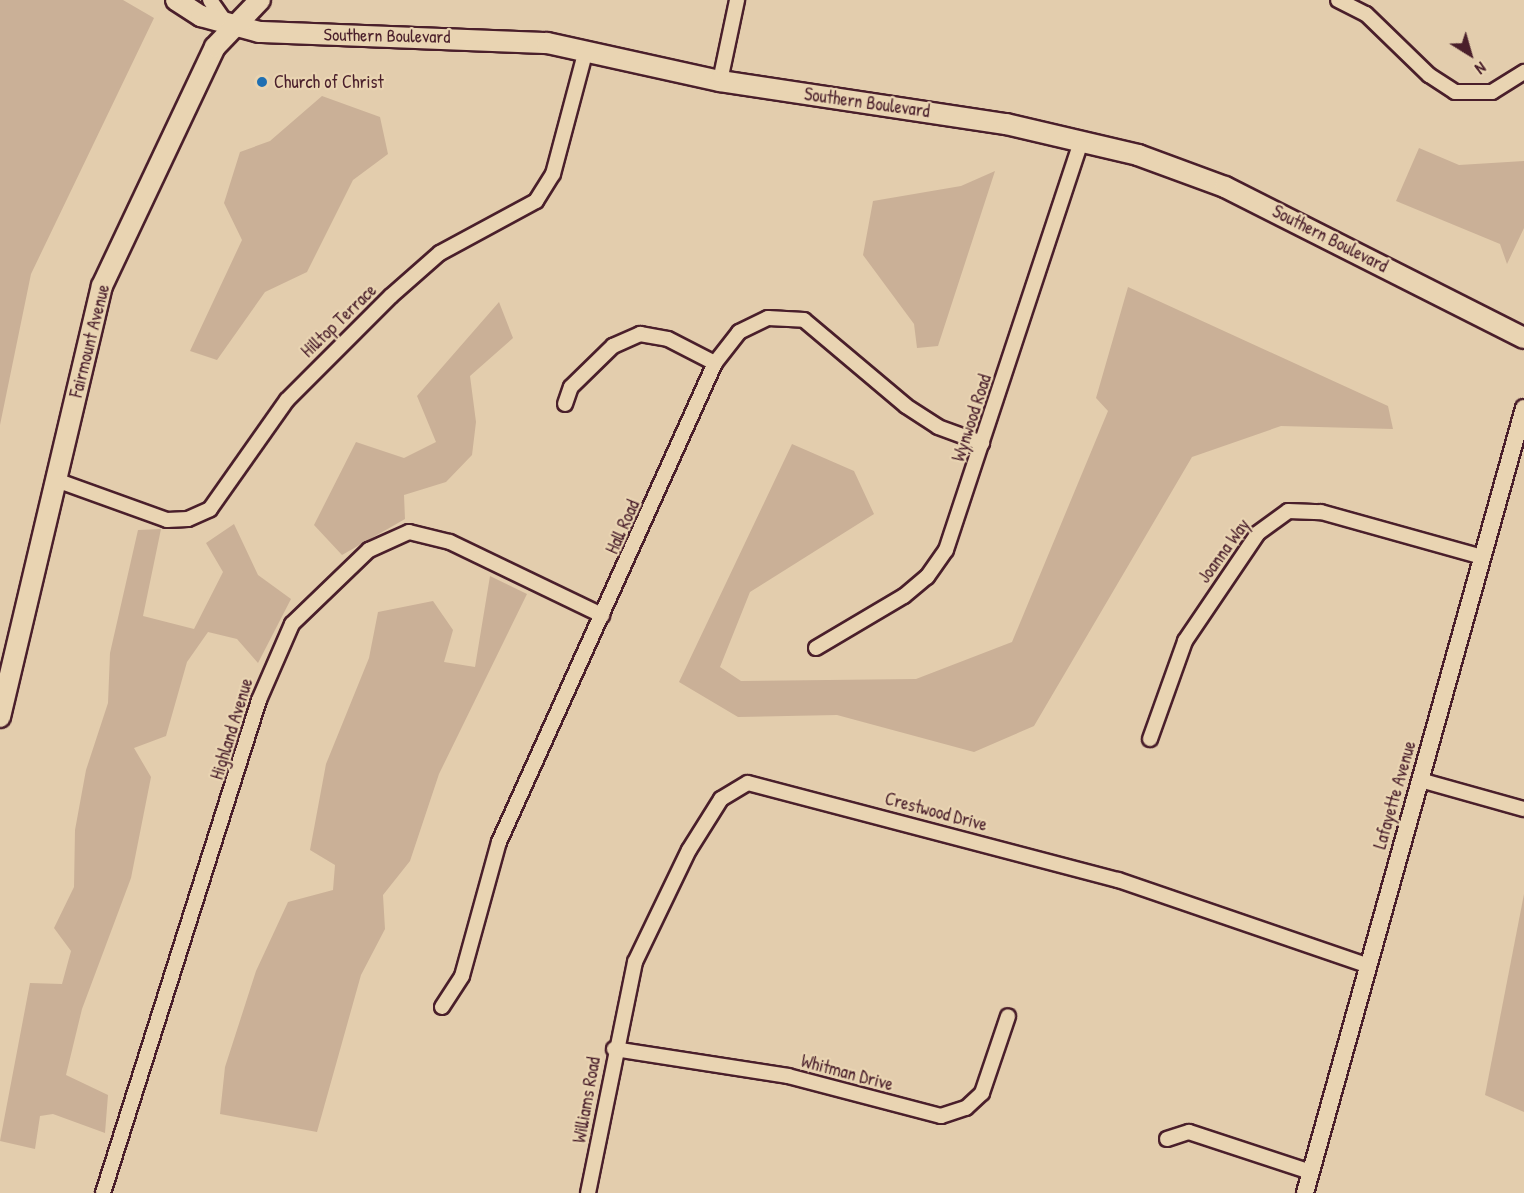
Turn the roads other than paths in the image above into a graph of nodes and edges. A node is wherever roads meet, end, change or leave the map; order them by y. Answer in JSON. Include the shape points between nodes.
{"nodes":[{"id":1,"x":176,"y":0,"type":"edge"},
{"id":2,"x":210,"y":0,"type":"edge"},
{"id":3,"x":260,"y":0,"type":"edge"},
{"id":4,"x":737,"y":0,"type":"edge"},
{"id":5,"x":1338,"y":0,"type":"edge"},
{"id":6,"x":230,"y":27,"type":"junction"},
{"id":7,"x":586,"y":50,"type":"junction"},
{"id":8,"x":1524,"y":72,"type":"edge"},
{"id":9,"x":720,"y":81,"type":"junction"},
{"id":10,"x":1082,"y":141,"type":"junction"},
{"id":11,"x":1524,"y":338,"type":"edge"},
{"id":12,"x":715,"y":363,"type":"junction"},
{"id":13,"x":565,"y":404,"type":"dead end"},
{"id":14,"x":1524,"y":408,"type":"edge"},
{"id":15,"x":982,"y":443,"type":"junction"},
{"id":16,"x":56,"y":480,"type":"junction"},
{"id":17,"x":1482,"y":557,"type":"junction"},
{"id":18,"x":602,"y":615,"type":"junction"},
{"id":19,"x":816,"y":648,"type":"dead end"},
{"id":20,"x":0,"y":717,"type":"edge"},
{"id":21,"x":1150,"y":740,"type":"dead end"},
{"id":22,"x":1420,"y":780,"type":"junction"},
{"id":23,"x":1524,"y":809,"type":"edge"},
{"id":24,"x":1369,"y":966,"type":"junction"},
{"id":25,"x":442,"y":1007,"type":"dead end"},
{"id":26,"x":621,"y":1013,"type":"joint"},
{"id":27,"x":1008,"y":1016,"type":"dead end"},
{"id":28,"x":614,"y":1049,"type":"junction"},
{"id":29,"x":1167,"y":1139,"type":"dead end"},
{"id":30,"x":1311,"y":1172,"type":"junction"},
{"id":31,"x":103,"y":1193,"type":"edge"},
{"id":32,"x":588,"y":1193,"type":"edge"},
{"id":33,"x":1305,"y":1193,"type":"edge"}],
"edges":[{"from":1,"to":6,"type":"main road","name":"Southern Boulevard"},
{"from":2,"to":6,"type":"street"},
{"from":3,"to":6,"type":"main road","name":"Fairmount Avenue"},
{"from":4,"to":9,"type":"street"},
{"from":5,"to":8,"type":"street","via":[[1366,14],[1429,75],[1455,92],[1492,92]]},
{"from":6,"to":7,"type":"main road","name":"Southern Boulevard","via":[[284,34],[508,39]]},
{"from":6,"to":16,"type":"main road","name":"Fairmount Avenue","via":[[189,99],[102,286]]},
{"from":7,"to":9,"type":"main road","name":"Southern Boulevard"},
{"from":7,"to":16,"type":"street","name":"Hilltop Terrace","via":[[553,174],[536,201],[440,253],[391,296],[286,400],[210,509],[167,520]]},
{"from":9,"to":10,"type":"main road","name":"Southern Boulevard"},
{"from":10,"to":11,"type":"main road","name":"Southern Boulevard","via":[[1226,187]]},
{"from":10,"to":15,"type":"street","name":"Wynwood Road"},
{"from":12,"to":13,"type":"street","via":[[668,339],[640,334],[613,346],[571,387]]},
{"from":12,"to":15,"type":"street","name":"Hall Road","via":[[739,332],[758,320],[804,320],[906,406]]},
{"from":12,"to":18,"type":"street","name":"Hall Road"},
{"from":14,"to":17,"type":"street","name":"Lafayette Avenue"},
{"from":15,"to":19,"type":"street","name":"Wynwood Road","via":[[949,543],[927,577]]},
{"from":16,"to":20,"type":"main road","name":"Fairmount Avenue"},
{"from":17,"to":21,"type":"street","name":"Joanna Way","via":[[1321,512],[1288,511],[1258,533],[1185,641]]},
{"from":17,"to":22,"type":"street","name":"Lafayette Avenue"},
{"from":18,"to":25,"type":"street","name":"Hall Road","via":[[499,842],[462,976]]},
{"from":18,"to":31,"type":"street","name":"Highland Avenue","via":[[450,542],[409,532],[369,550],[292,624],[259,700]]},
{"from":22,"to":23,"type":"street"},
{"from":22,"to":24,"type":"street","name":"Lafayette Avenue"},
{"from":24,"to":26,"type":"street","name":"Crestwood Drive","via":[[1118,880],[748,783],[721,799],[668,887],[635,962]]},
{"from":24,"to":30,"type":"street","name":"Lafayette Avenue"},
{"from":26,"to":28,"type":"street","name":"Williams Road"},
{"from":27,"to":28,"type":"street","name":"Whitman Drive","via":[[982,1093],[966,1108],[941,1116],[788,1076]]},
{"from":28,"to":32,"type":"street","name":"Williams Road"},
{"from":29,"to":30,"type":"street","via":[[1188,1132]]},
{"from":30,"to":33,"type":"street","name":"Lafayette Avenue"}]}
